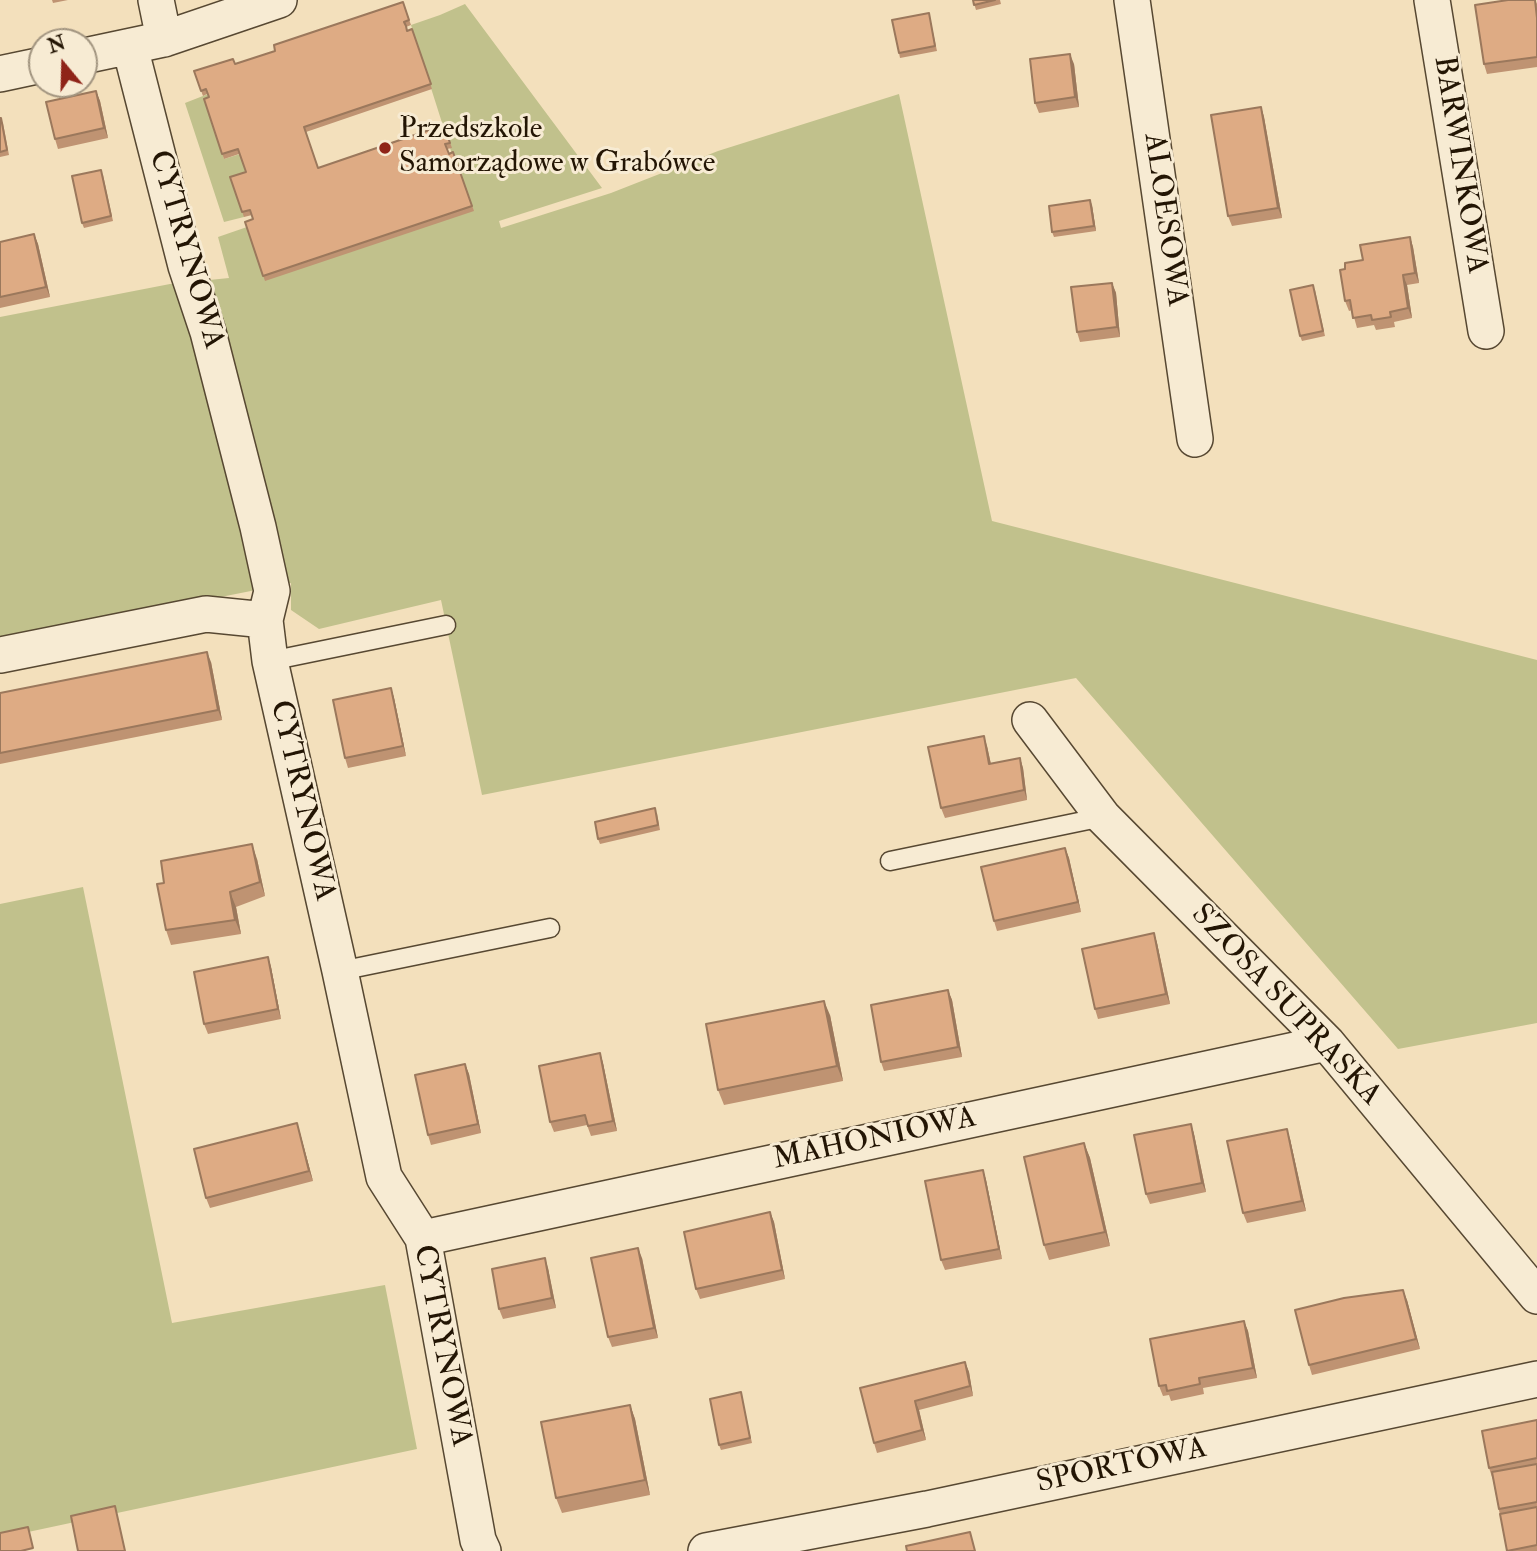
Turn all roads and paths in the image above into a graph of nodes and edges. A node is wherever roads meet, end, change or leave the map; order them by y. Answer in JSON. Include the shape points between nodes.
{"nodes":[{"id":1,"x":156,"y":0,"type":"edge"},
{"id":2,"x":279,"y":0,"type":"edge"},
{"id":3,"x":1132,"y":0,"type":"edge"},
{"id":4,"x":1432,"y":0,"type":"edge"},
{"id":5,"x":164,"y":38,"type":"junction"},
{"id":6,"x":130,"y":47,"type":"junction"},
{"id":7,"x":98,"y":54,"type":"edge"},
{"id":8,"x":28,"y":68,"type":"edge"},
{"id":9,"x":0,"y":74,"type":"edge"},
{"id":10,"x":1486,"y":331,"type":"dead end"},
{"id":11,"x":1195,"y":439,"type":"dead end"},
{"id":12,"x":265,"y":620,"type":"junction"},
{"id":13,"x":446,"y":625,"type":"dead end"},
{"id":14,"x":0,"y":655,"type":"edge"},
{"id":15,"x":270,"y":661,"type":"junction"},
{"id":16,"x":1030,"y":720,"type":"dead end"},
{"id":17,"x":1103,"y":817,"type":"junction"},
{"id":18,"x":890,"y":861,"type":"dead end"},
{"id":19,"x":550,"y":928,"type":"dead end"},
{"id":20,"x":340,"y":971,"type":"junction"},
{"id":21,"x":1327,"y":1043,"type":"junction"},
{"id":22,"x":423,"y":1238,"type":"junction"},
{"id":23,"x":1537,"y":1296,"type":"edge"},
{"id":24,"x":1537,"y":1379,"type":"edge"},
{"id":25,"x":483,"y":1551,"type":"edge"},
{"id":26,"x":706,"y":1551,"type":"edge"}],
"edges":[{"from":1,"to":5,"type":"street"},
{"from":2,"to":5,"type":"street"},
{"from":3,"to":11,"type":"street","name":"ALOESOWA"},
{"from":4,"to":10,"type":"street","name":"BARWINKOWA"},
{"from":5,"to":6,"type":"street"},
{"from":6,"to":7,"type":"street"},
{"from":6,"to":12,"type":"street","name":"CYTRYNOWA","via":[[258,527],[272,591]]},
{"from":8,"to":9,"type":"street"},
{"from":12,"to":14,"type":"street","via":[[206,614]]},
{"from":12,"to":15,"type":"street","name":"CYTRYNOWA"},
{"from":13,"to":15,"type":"lane"},
{"from":15,"to":20,"type":"street","name":"CYTRYNOWA"},
{"from":16,"to":17,"type":"street","name":"SZOSA SUPRASKA"},
{"from":17,"to":18,"type":"lane"},
{"from":17,"to":21,"type":"street","name":"SZOSA SUPRASKA"},
{"from":19,"to":20,"type":"lane"},
{"from":20,"to":22,"type":"street","name":"CYTRYNOWA","via":[[384,1177]]},
{"from":21,"to":22,"type":"street","name":"MAHONIOWA"},
{"from":21,"to":23,"type":"street","name":"SZOSA SUPRASKA"},
{"from":22,"to":25,"type":"street","name":"CYTRYNOWA"},
{"from":24,"to":26,"type":"street","name":"SPORTOWA"}]}
